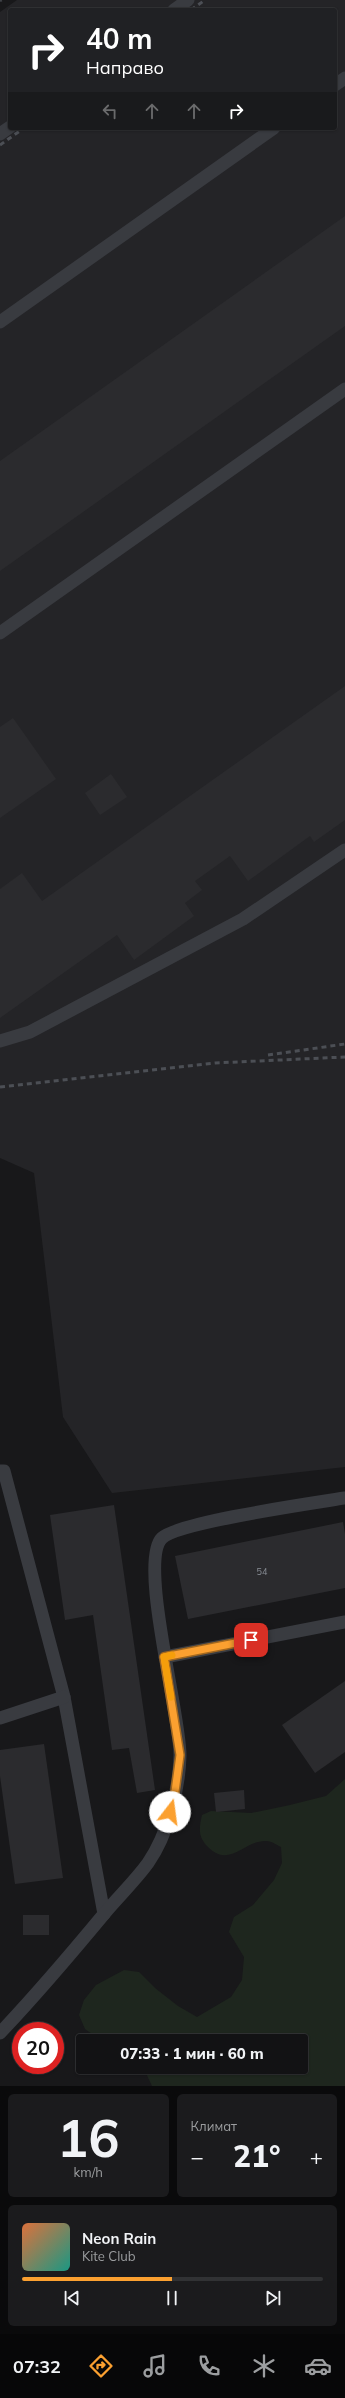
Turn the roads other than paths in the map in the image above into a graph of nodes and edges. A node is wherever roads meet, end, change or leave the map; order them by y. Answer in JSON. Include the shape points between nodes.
{"nodes":[{"id":1,"x":188,"y":0,"type":"edge"},
{"id":2,"x":177,"y":8,"type":"edge"},
{"id":3,"x":271,"y":130,"type":"edge"},
{"id":4,"x":0,"y":322,"type":"edge"},
{"id":5,"x":345,"y":389,"type":"edge"},
{"id":6,"x":0,"y":633,"type":"edge"},
{"id":7,"x":345,"y":850,"type":"edge"},
{"id":8,"x":0,"y":1041,"type":"edge"},
{"id":9,"x":0,"y":1471,"type":"edge"},
{"id":10,"x":345,"y":1498,"type":"edge"},
{"id":11,"x":345,"y":1622,"type":"edge"},
{"id":12,"x":164,"y":1657,"type":"junction"},
{"id":13,"x":64,"y":1696,"type":"junction"},
{"id":14,"x":0,"y":1718,"type":"edge"},
{"id":15,"x":104,"y":1914,"type":"junction"},
{"id":16,"x":0,"y":2033,"type":"edge"}],
"edges":[{"from":1,"to":2,"type":"lane"},
{"from":3,"to":4,"type":"lane"},
{"from":5,"to":6,"type":"lane"},
{"from":7,"to":8,"type":"lane","via":[[243,919],[30,1032]]},
{"from":9,"to":13,"type":"lane","via":[[4,1471]]},
{"from":10,"to":12,"type":"lane","via":[[220,1520],[176,1531],[163,1537],[155,1548],[154,1566]]},
{"from":11,"to":12,"type":"lane"},
{"from":12,"to":15,"type":"lane","via":[[180,1755],[174,1799],[161,1836],[148,1862]]},
{"from":13,"to":14,"type":"lane"},
{"from":13,"to":15,"type":"lane"},
{"from":15,"to":16,"type":"lane","via":[[44,1986]]}]}
